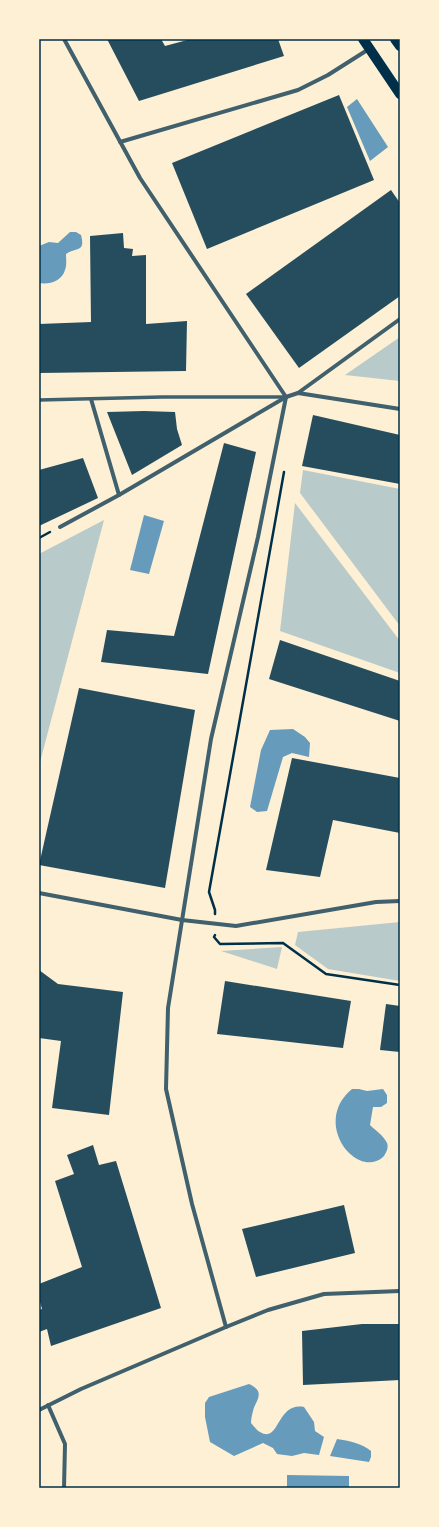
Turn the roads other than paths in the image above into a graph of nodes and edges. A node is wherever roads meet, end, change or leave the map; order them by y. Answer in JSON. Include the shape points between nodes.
{"nodes":[{"id":1,"x":64,"y":39,"type":"edge"},
{"id":2,"x":363,"y":39,"type":"edge"},
{"id":3,"x":395,"y":39,"type":"edge"},
{"id":4,"x":400,"y":46,"type":"edge"},
{"id":5,"x":370,"y":49,"type":"junction"},
{"id":6,"x":400,"y":94,"type":"edge"},
{"id":7,"x":120,"y":142,"type":"junction"},
{"id":8,"x":400,"y":319,"type":"edge"},
{"id":9,"x":298,"y":393,"type":"junction"},
{"id":10,"x":286,"y":398,"type":"junction"},
{"id":11,"x":91,"y":399,"type":"junction"},
{"id":12,"x":39,"y":400,"type":"edge"},
{"id":13,"x":400,"y":409,"type":"edge"},
{"id":14,"x":119,"y":495,"type":"junction"},
{"id":15,"x":60,"y":527,"type":"dead end"},
{"id":16,"x":39,"y":893,"type":"edge"},
{"id":17,"x":400,"y":901,"type":"edge"},
{"id":18,"x":182,"y":920,"type":"junction"},
{"id":19,"x":400,"y":1291,"type":"edge"},
{"id":20,"x":226,"y":1327,"type":"junction"},
{"id":21,"x":48,"y":1405,"type":"junction"},
{"id":22,"x":39,"y":1410,"type":"edge"},
{"id":23,"x":64,"y":1488,"type":"edge"}],
"edges":[{"from":1,"to":7,"type":"street"},
{"from":2,"to":5,"type":"main road"},
{"from":3,"to":4,"type":"main road"},
{"from":5,"to":6,"type":"main road"},
{"from":5,"to":7,"type":"street","via":[[298,90]]},
{"from":7,"to":10,"type":"street","via":[[140,178]]},
{"from":8,"to":9,"type":"street"},
{"from":9,"to":10,"type":"street"},
{"from":9,"to":13,"type":"street"},
{"from":10,"to":11,"type":"street"},
{"from":10,"to":14,"type":"street"},
{"from":10,"to":18,"type":"street","via":[[258,537],[211,738]]},
{"from":11,"to":12,"type":"street"},
{"from":11,"to":14,"type":"street"},
{"from":14,"to":15,"type":"street"},
{"from":16,"to":18,"type":"street"},
{"from":17,"to":18,"type":"street","via":[[376,902],[236,926]]},
{"from":18,"to":20,"type":"street","via":[[168,1008],[166,1089],[192,1204]]},
{"from":19,"to":20,"type":"street","via":[[324,1294],[268,1310]]},
{"from":20,"to":21,"type":"street"},
{"from":21,"to":22,"type":"street"},
{"from":21,"to":23,"type":"street","via":[[65,1444]]}]}
